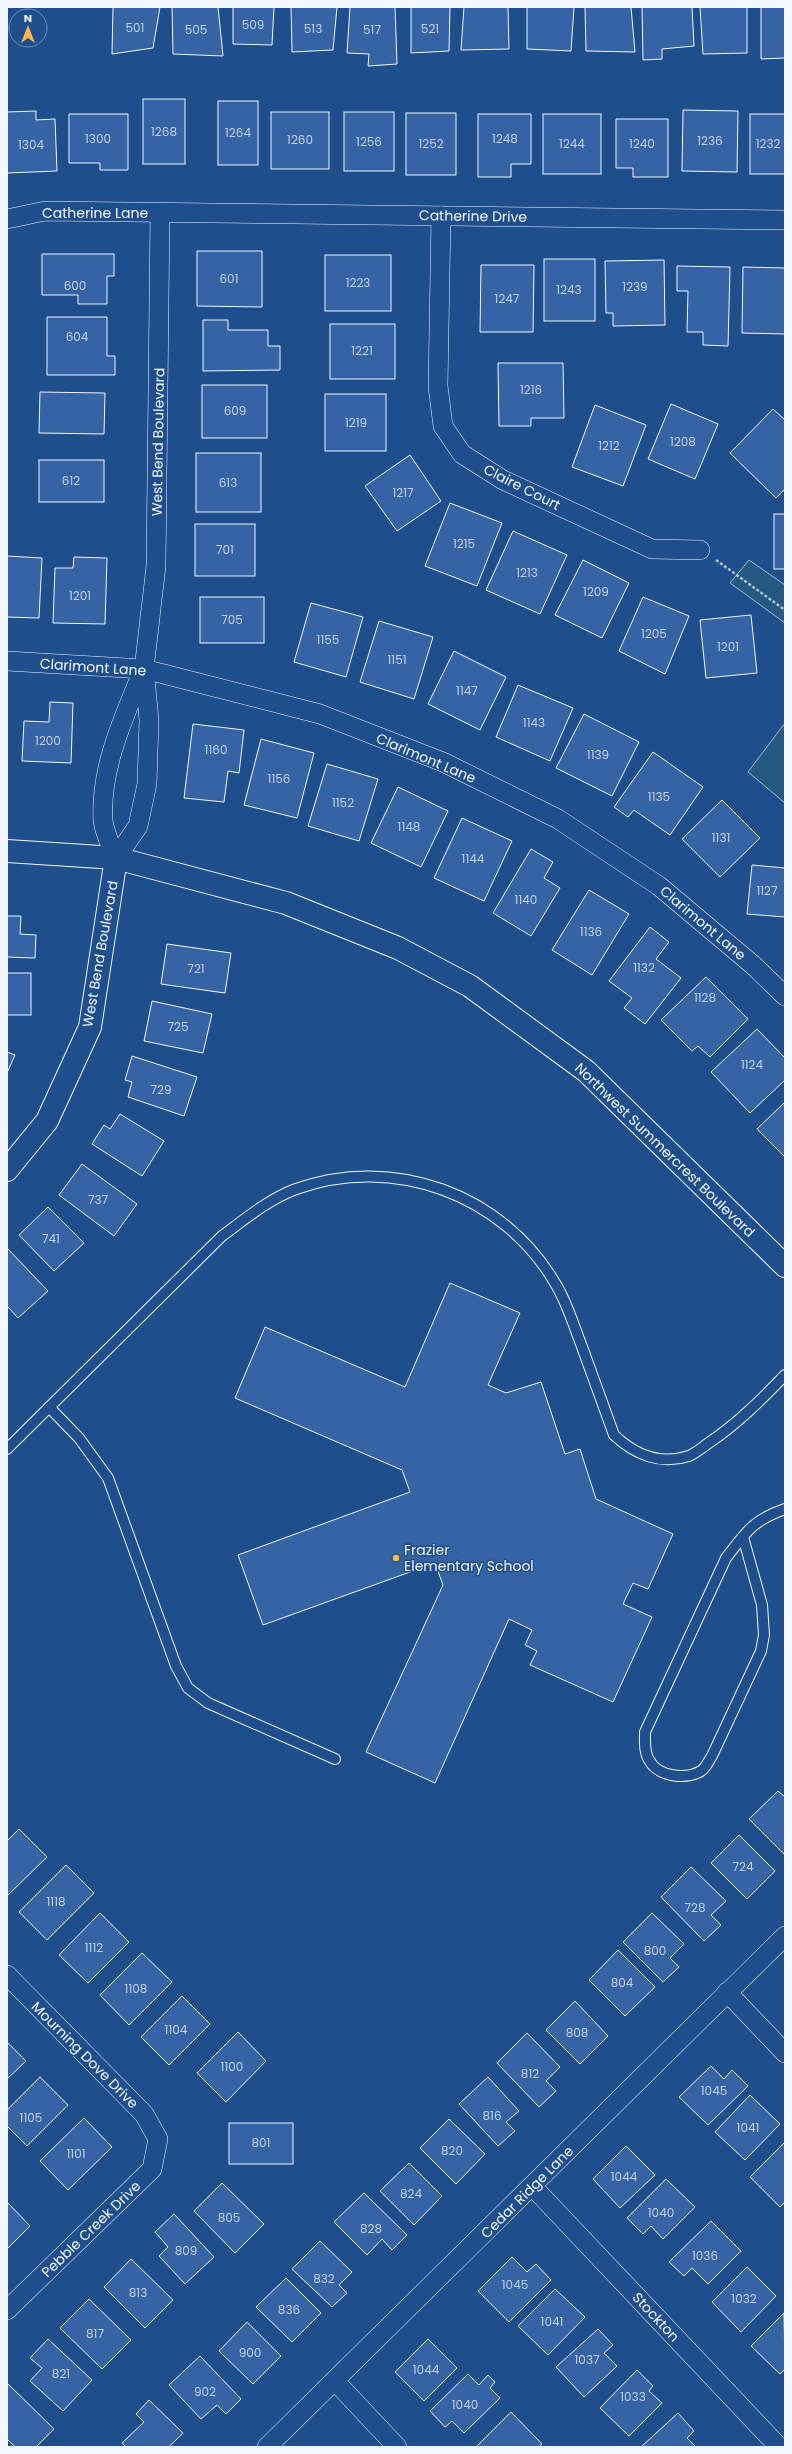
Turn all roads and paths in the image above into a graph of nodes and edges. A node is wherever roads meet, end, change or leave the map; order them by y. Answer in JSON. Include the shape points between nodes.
{"nodes":[{"id":1,"x":160,"y":213,"type":"junction"},
{"id":2,"x":441,"y":216,"type":"junction"},
{"id":3,"x":7,"y":219,"type":"edge"},
{"id":4,"x":785,"y":220,"type":"edge"},
{"id":5,"x":700,"y":550,"type":"joint"},
{"id":6,"x":785,"y":610,"type":"edge"},
{"id":7,"x":7,"y":661,"type":"edge"},
{"id":8,"x":144,"y":669,"type":"junction"},
{"id":9,"x":7,"y":851,"type":"edge"},
{"id":10,"x":116,"y":858,"type":"junction"},
{"id":11,"x":785,"y":996,"type":"edge"},
{"id":12,"x":7,"y":1170,"type":"edge"},
{"id":13,"x":785,"y":1266,"type":"edge"},
{"id":14,"x":785,"y":1376,"type":"edge"},
{"id":15,"x":49,"y":1407,"type":"junction"},
{"id":16,"x":7,"y":1449,"type":"edge"},
{"id":17,"x":785,"y":1509,"type":"edge"},
{"id":18,"x":743,"y":1536,"type":"junction"},
{"id":19,"x":335,"y":1759,"type":"dead end"},
{"id":20,"x":785,"y":1936,"type":"edge"},
{"id":21,"x":7,"y":1975,"type":"edge"},
{"id":22,"x":727,"y":1992,"type":"junction"},
{"id":23,"x":785,"y":2053,"type":"edge"},
{"id":24,"x":158,"y":2139,"type":"joint"},
{"id":25,"x":533,"y":2187,"type":"junction"},
{"id":26,"x":7,"y":2310,"type":"edge"},
{"id":27,"x":335,"y":2381,"type":"junction"},
{"id":28,"x":267,"y":2447,"type":"edge"},
{"id":29,"x":397,"y":2447,"type":"edge"},
{"id":30,"x":779,"y":2447,"type":"edge"}],
"edges":[{"from":1,"to":2,"type":"street","name":"Catherine Drive"},
{"from":1,"to":3,"type":"street","name":"Catherine Lane","via":[[45,212]]},
{"from":1,"to":8,"type":"street","name":"West Bend Boulevard","via":[[156,566]]},
{"from":2,"to":4,"type":"street","name":"Catherine Drive"},
{"from":2,"to":5,"type":"street","name":"Claire Court","via":[[438,386],[443,426],[462,454],[503,480],[652,549]]},
{"from":5,"to":6,"type":"path","via":[[735,571]]},
{"from":7,"to":8,"type":"street","name":"Clarimont Lane"},
{"from":8,"to":10,"type":"street","name":"West Bend Boulevard","via":[[149,720],[147,784],[138,826]]},
{"from":8,"to":10,"type":"street","name":"West Bend Boulevard","via":[[119,733],[104,786],[103,822]]},
{"from":8,"to":11,"type":"street","name":"Clarimont Lane","via":[[320,714],[443,762],[558,820],[659,886],[754,965]]},
{"from":9,"to":10,"type":"street","name":"Northwest Summercrest Boulevard"},
{"from":10,"to":12,"type":"street","name":"West Bend Boulevard","via":[[90,1026],[47,1121]]},
{"from":10,"to":13,"type":"street","name":"Northwest Summercrest Boulevard","via":[[286,903],[398,948],[470,986],[586,1071]]},
{"from":14,"to":15,"type":"lane","via":[[744,1418],[690,1456],[666,1460],[629,1449],[614,1435],[568,1309],[556,1284],[541,1260],[523,1241],[497,1217],[439,1187],[403,1178],[368,1176],[331,1180],[295,1190],[256,1210],[222,1236]]},
{"from":15,"to":16,"type":"lane"},
{"from":15,"to":19,"type":"lane","via":[[79,1438],[108,1478],[176,1666],[188,1688],[208,1703]]},
{"from":17,"to":18,"type":"lane","via":[[768,1515],[751,1526]]},
{"from":18,"to":18,"type":"lane","via":[[726,1558],[645,1732],[649,1760],[657,1769],[670,1774],[687,1777],[703,1770],[712,1756],[761,1650],[765,1620]]},
{"from":20,"to":22,"type":"street","name":"Cedar Ridge Lane"},
{"from":21,"to":24,"type":"street","name":"Mourning Dove Drive","via":[[144,2114]]},
{"from":22,"to":23,"type":"street"},
{"from":22,"to":25,"type":"street","name":"Cedar Ridge Lane"},
{"from":24,"to":26,"type":"street","name":"Pebble Creek Drive","via":[[152,2169]]},
{"from":25,"to":27,"type":"street","name":"Cedar Ridge Lane"},
{"from":25,"to":30,"type":"street","name":"Stockton"},
{"from":27,"to":28,"type":"street","name":"Cedar Ridge Lane"},
{"from":27,"to":29,"type":"street"}]}
